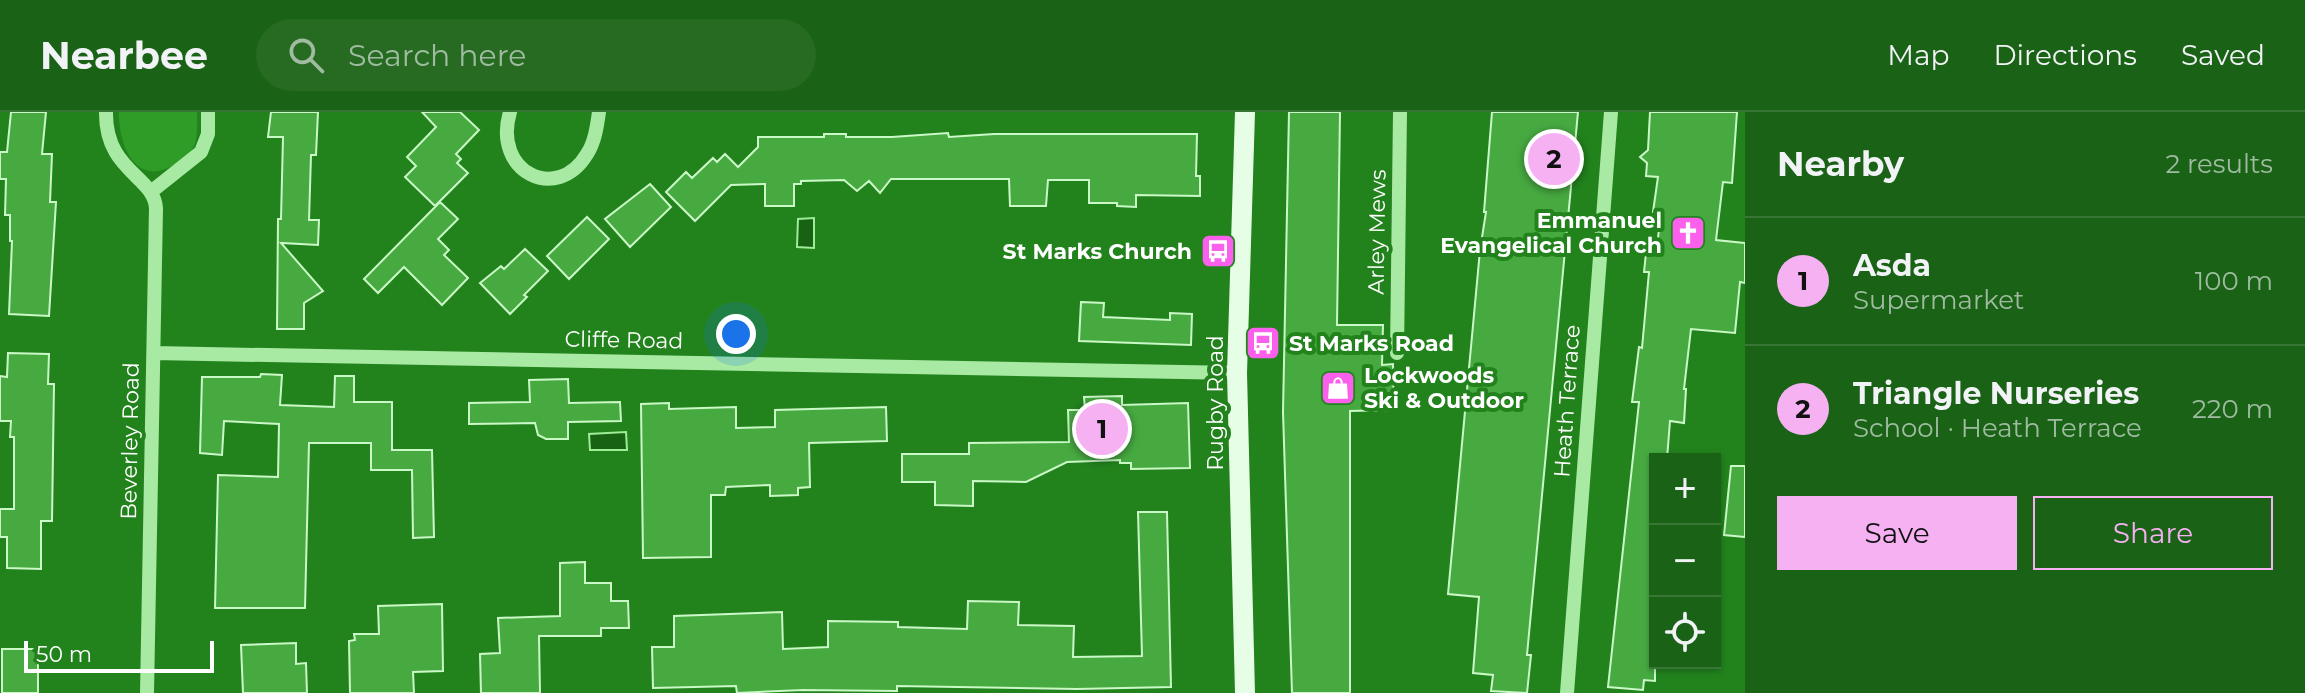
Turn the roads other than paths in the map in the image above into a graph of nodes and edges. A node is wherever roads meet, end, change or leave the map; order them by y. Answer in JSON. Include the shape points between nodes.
{"nodes":[{"id":1,"x":106,"y":112,"type":"edge"},
{"id":2,"x":208,"y":112,"type":"edge"},
{"id":3,"x":510,"y":112,"type":"edge"},
{"id":4,"x":599,"y":112,"type":"edge"},
{"id":5,"x":1245,"y":112,"type":"edge"},
{"id":6,"x":1400,"y":112,"type":"edge"},
{"id":7,"x":1611,"y":112,"type":"edge"},
{"id":8,"x":152,"y":191,"type":"junction"},
{"id":9,"x":154,"y":353,"type":"junction"},
{"id":10,"x":1397,"y":353,"type":"dead end"},
{"id":11,"x":1237,"y":373,"type":"junction"},
{"id":12,"x":147,"y":693,"type":"edge"},
{"id":13,"x":1245,"y":693,"type":"edge"},
{"id":14,"x":1567,"y":693,"type":"edge"}],
"edges":[{"from":1,"to":8,"type":"street","via":[[113,152]]},
{"from":2,"to":8,"type":"street","via":[[201,152]]},
{"from":3,"to":4,"type":"street","via":[[506,136],[511,155],[517,165],[544,178],[572,171],[583,160]]},
{"from":5,"to":11,"type":"main road","name":"Rugby Road"},
{"from":6,"to":10,"type":"street","name":"Arley Mews"},
{"from":7,"to":14,"type":"street","name":"Heath Terrace"},
{"from":8,"to":9,"type":"street","name":"Beverley Road"},
{"from":9,"to":11,"type":"street","name":"Cliffe Road"},
{"from":9,"to":12,"type":"street","name":"Beverley Road"},
{"from":11,"to":13,"type":"main road","name":"Rugby Road"}]}
